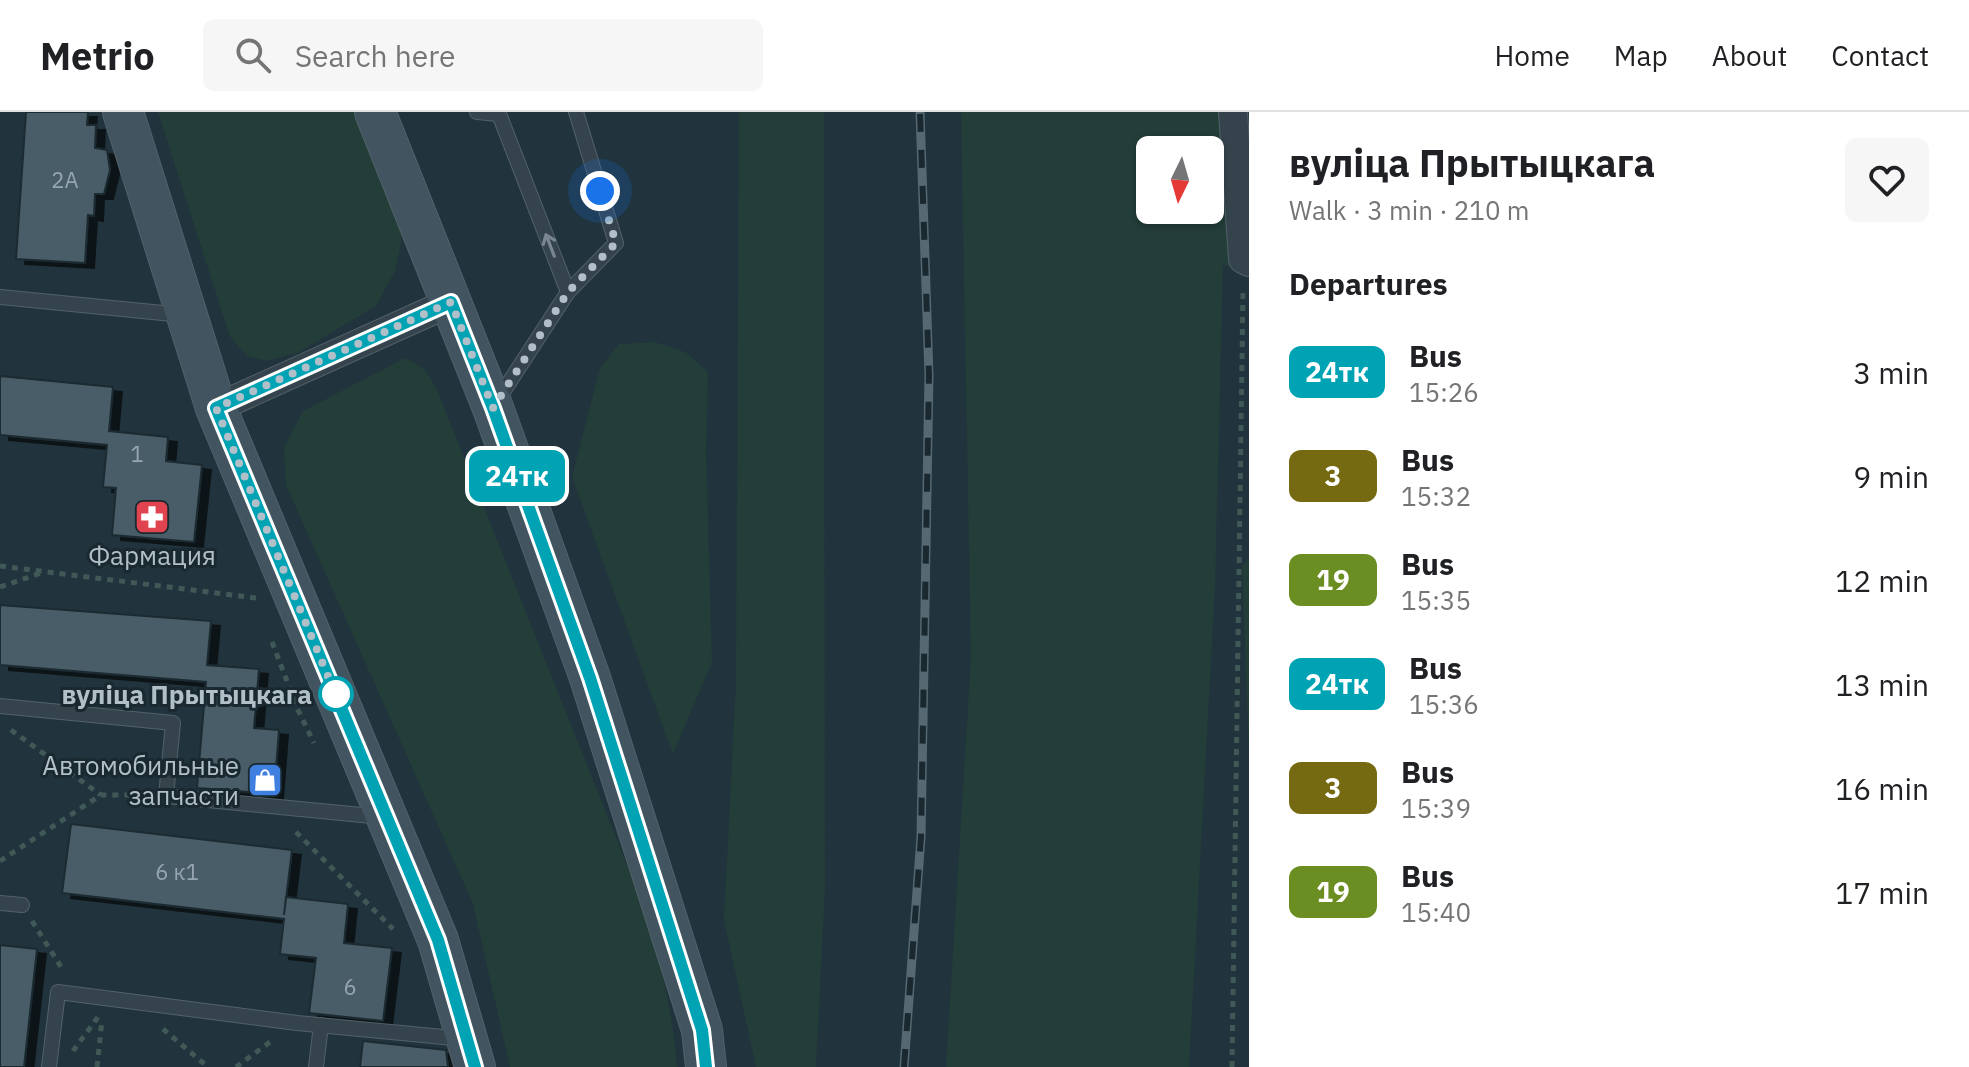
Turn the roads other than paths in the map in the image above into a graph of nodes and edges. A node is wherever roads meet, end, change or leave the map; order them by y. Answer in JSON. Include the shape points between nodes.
{"nodes":[{"id":1,"x":123,"y":112,"type":"edge"},
{"id":2,"x":375,"y":112,"type":"edge"},
{"id":3,"x":477,"y":112,"type":"edge"},
{"id":4,"x":576,"y":112,"type":"edge"},
{"id":5,"x":1233,"y":112,"type":"edge"},
{"id":6,"x":1246,"y":261,"type":"edge"},
{"id":7,"x":568,"y":292,"type":"junction"},
{"id":8,"x":0,"y":297,"type":"edge"},
{"id":9,"x":451,"y":302,"type":"junction"},
{"id":10,"x":186,"y":315,"type":"junction"},
{"id":11,"x":216,"y":408,"type":"junction"},
{"id":12,"x":493,"y":408,"type":"junction"},
{"id":13,"x":0,"y":706,"type":"edge"},
{"id":14,"x":387,"y":817,"type":"junction"},
{"id":15,"x":0,"y":903,"type":"edge"},
{"id":16,"x":22,"y":905,"type":"road end"},
{"id":17,"x":321,"y":1025,"type":"junction"},
{"id":18,"x":471,"y":1053,"type":"edge"},
{"id":19,"x":49,"y":1067,"type":"edge"},
{"id":20,"x":316,"y":1067,"type":"edge"},
{"id":21,"x":706,"y":1067,"type":"edge"}],
"edges":[{"from":1,"to":10,"type":"main road"},
{"from":2,"to":9,"type":"main road"},
{"from":7,"to":3,"type":"lane","one_way":true,"via":[[499,114]]},
{"from":4,"to":7,"type":"lane","via":[[616,243]]},
{"from":5,"to":6,"type":"street"},
{"from":7,"to":12,"type":"lane"},
{"from":8,"to":10,"type":"lane"},
{"from":9,"to":11,"type":"street"},
{"from":9,"to":12,"type":"main road"},
{"from":10,"to":11,"type":"main road"},
{"from":11,"to":14,"type":"main road"},
{"from":12,"to":21,"type":"main road","via":[[594,693],[702,1030]]},
{"from":13,"to":14,"type":"lane","via":[[173,723],[166,796]]},
{"from":14,"to":18,"type":"main road","via":[[438,940]]},
{"from":15,"to":16,"type":"lane"},
{"from":17,"to":18,"type":"lane"},
{"from":17,"to":19,"type":"lane","via":[[58,992]]},
{"from":17,"to":20,"type":"lane"}]}
